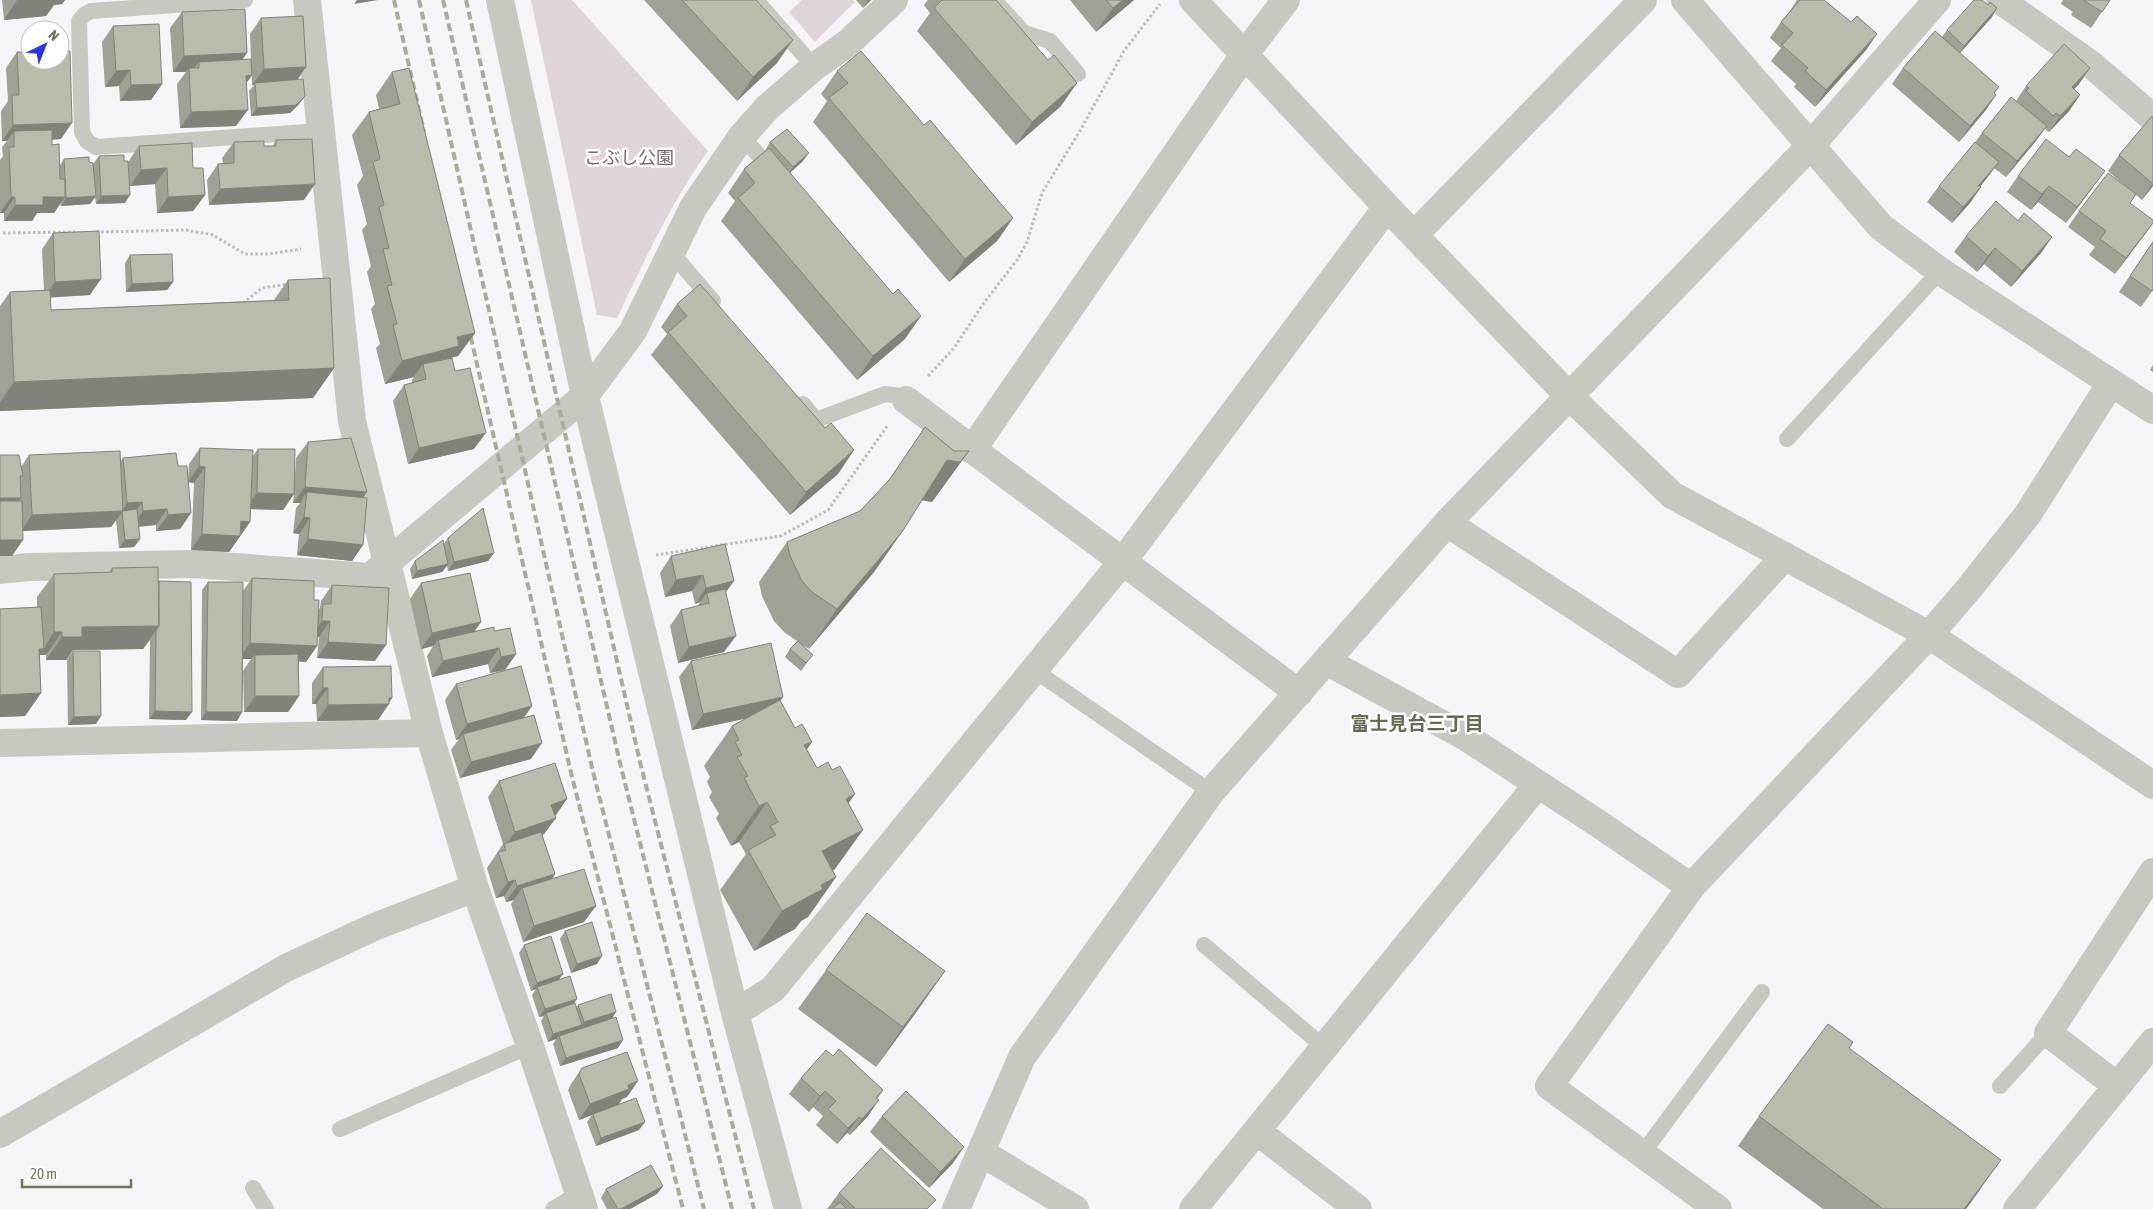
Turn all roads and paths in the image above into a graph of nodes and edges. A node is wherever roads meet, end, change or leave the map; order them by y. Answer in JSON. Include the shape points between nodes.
{"nodes":[{"id":1,"x":245,"y":0,"type":"edge"},
{"id":2,"x":307,"y":0,"type":"edge"},
{"id":3,"x":500,"y":0,"type":"edge"},
{"id":4,"x":756,"y":0,"type":"edge"},
{"id":5,"x":894,"y":0,"type":"edge"},
{"id":6,"x":994,"y":0,"type":"edge"},
{"id":7,"x":1163,"y":0,"type":"edge"},
{"id":8,"x":1193,"y":0,"type":"edge"},
{"id":9,"x":1286,"y":0,"type":"edge"},
{"id":10,"x":1643,"y":0,"type":"edge"},
{"id":11,"x":1686,"y":0,"type":"edge"},
{"id":12,"x":1937,"y":0,"type":"edge"},
{"id":13,"x":2000,"y":0,"type":"edge"},
{"id":14,"x":1244,"y":55,"type":"junction"},
{"id":15,"x":814,"y":66,"type":"junction"},
{"id":16,"x":1078,"y":74,"type":"dead end"},
{"id":17,"x":2153,"y":118,"type":"edge"},
{"id":18,"x":320,"y":131,"type":"junction"},
{"id":19,"x":742,"y":136,"type":"junction"},
{"id":20,"x":1811,"y":145,"type":"junction"},
{"id":21,"x":785,"y":185,"type":"edge"},
{"id":22,"x":1387,"y":207,"type":"junction"},
{"id":23,"x":80,"y":232,"type":"edge"},
{"id":24,"x":90,"y":232,"type":"edge"},
{"id":25,"x":3,"y":233,"type":"dead end"},
{"id":26,"x":1414,"y":235,"type":"junction"},
{"id":27,"x":333,"y":244,"type":"junction"},
{"id":28,"x":671,"y":252,"type":"junction"},
{"id":29,"x":1940,"y":271,"type":"junction"},
{"id":30,"x":336,"y":280,"type":"junction"},
{"id":31,"x":235,"y":307,"type":"edge"},
{"id":32,"x":721,"y":310,"type":"edge"},
{"id":33,"x":2111,"y":383,"type":"junction"},
{"id":34,"x":791,"y":390,"type":"edge"},
{"id":35,"x":585,"y":396,"type":"junction"},
{"id":36,"x":1569,"y":396,"type":"junction"},
{"id":37,"x":906,"y":400,"type":"junction"},
{"id":38,"x":2153,"y":410,"type":"edge"},
{"id":39,"x":1786,"y":439,"type":"dead end"},
{"id":40,"x":972,"y":450,"type":"junction"},
{"id":41,"x":1446,"y":523,"type":"junction"},
{"id":42,"x":646,"y":556,"type":"dead end"},
{"id":43,"x":1785,"y":556,"type":"junction"},
{"id":44,"x":1122,"y":561,"type":"junction"},
{"id":45,"x":389,"y":563,"type":"junction"},
{"id":46,"x":0,"y":570,"type":"edge"},
{"id":47,"x":1929,"y":635,"type":"junction"},
{"id":48,"x":1326,"y":661,"type":"junction"},
{"id":49,"x":1034,"y":670,"type":"junction"},
{"id":50,"x":1299,"y":693,"type":"junction"},
{"id":51,"x":429,"y":733,"type":"junction"},
{"id":52,"x":0,"y":743,"type":"edge"},
{"id":53,"x":1538,"y":784,"type":"junction"},
{"id":54,"x":2153,"y":785,"type":"edge"},
{"id":55,"x":1212,"y":792,"type":"junction"},
{"id":56,"x":2153,"y":872,"type":"edge"},
{"id":57,"x":1691,"y":887,"type":"junction"},
{"id":58,"x":475,"y":888,"type":"junction"},
{"id":59,"x":1204,"y":945,"type":"dead end"},
{"id":60,"x":1762,"y":992,"type":"dead end"},
{"id":61,"x":735,"y":1013,"type":"junction"},
{"id":62,"x":2048,"y":1033,"type":"junction"},
{"id":63,"x":2153,"y":1042,"type":"edge"},
{"id":64,"x":530,"y":1046,"type":"junction"},
{"id":65,"x":1325,"y":1048,"type":"junction"},
{"id":66,"x":2000,"y":1086,"type":"dead end"},
{"id":67,"x":2117,"y":1086,"type":"junction"},
{"id":68,"x":340,"y":1129,"type":"dead end"},
{"id":69,"x":1258,"y":1132,"type":"junction"},
{"id":70,"x":0,"y":1134,"type":"edge"},
{"id":71,"x":982,"y":1153,"type":"junction"},
{"id":72,"x":1642,"y":1154,"type":"junction"},
{"id":73,"x":253,"y":1188,"type":"dead end"},
{"id":74,"x":582,"y":1201,"type":"edge"},
{"id":75,"x":266,"y":1209,"type":"edge"},
{"id":76,"x":553,"y":1209,"type":"edge"},
{"id":77,"x":788,"y":1209,"type":"edge"},
{"id":78,"x":956,"y":1209,"type":"edge"},
{"id":79,"x":1075,"y":1209,"type":"edge"},
{"id":80,"x":1193,"y":1209,"type":"edge"},
{"id":81,"x":1358,"y":1209,"type":"edge"},
{"id":82,"x":1718,"y":1209,"type":"edge"},
{"id":83,"x":2017,"y":1209,"type":"edge"}],
"edges":[{"from":1,"to":18,"type":"lane","via":[[91,11],[84,15],[79,21],[82,132],[87,141],[96,147]]},
{"from":2,"to":18,"type":"street"},
{"from":3,"to":35,"type":"street"},
{"from":4,"to":15,"type":"lane"},
{"from":5,"to":15,"type":"street","via":[[854,50]]},
{"from":6,"to":16,"type":"lane","via":[[1024,33],[1050,41]]},
{"from":7,"to":37,"type":"path","via":[[1124,52],[1042,192],[1027,242],[1017,260],[954,348]]},
{"from":8,"to":14,"type":"street"},
{"from":9,"to":14,"type":"street"},
{"from":10,"to":26,"type":"street"},
{"from":11,"to":20,"type":"street"},
{"from":12,"to":20,"type":"street"},
{"from":13,"to":17,"type":"street","via":[[2093,66]]},
{"from":14,"to":22,"type":"street"},
{"from":14,"to":40,"type":"street"},
{"from":15,"to":19,"type":"street","via":[[767,108]]},
{"from":18,"to":27,"type":"street"},
{"from":19,"to":21,"type":"lane"},
{"from":19,"to":28,"type":"street","via":[[693,208]]},
{"from":20,"to":29,"type":"street","via":[[1881,227]]},
{"from":20,"to":36,"type":"street"},
{"from":22,"to":26,"type":"street"},
{"from":22,"to":44,"type":"street"},
{"from":23,"to":25,"type":"path"},
{"from":24,"to":27,"type":"path","via":[[186,230],[213,235],[245,254],[268,254]]},
{"from":26,"to":36,"type":"street"},
{"from":27,"to":30,"type":"street"},
{"from":28,"to":32,"type":"lane"},
{"from":28,"to":35,"type":"street","via":[[633,331]]},
{"from":29,"to":33,"type":"street"},
{"from":29,"to":39,"type":"lane"},
{"from":30,"to":31,"type":"path","via":[[262,288]]},
{"from":30,"to":45,"type":"street","via":[[352,421]]},
{"from":33,"to":38,"type":"street"},
{"from":33,"to":47,"type":"street","via":[[2028,514]]},
{"from":34,"to":37,"type":"lane","via":[[816,420],[885,394]]},
{"from":35,"to":45,"type":"street"},
{"from":35,"to":61,"type":"street"},
{"from":36,"to":41,"type":"street"},
{"from":36,"to":43,"type":"street","via":[[1672,495]]},
{"from":37,"to":40,"type":"street"},
{"from":37,"to":42,"type":"path","via":[[828,510],[781,536]]},
{"from":40,"to":44,"type":"street"},
{"from":41,"to":43,"type":"street","via":[[1678,674]]},
{"from":41,"to":48,"type":"street"},
{"from":43,"to":47,"type":"street"},
{"from":44,"to":49,"type":"street"},
{"from":44,"to":50,"type":"street"},
{"from":45,"to":46,"type":"street","via":[[370,577],[194,564]]},
{"from":45,"to":51,"type":"street"},
{"from":47,"to":54,"type":"street"},
{"from":47,"to":57,"type":"street"},
{"from":48,"to":50,"type":"street"},
{"from":48,"to":53,"type":"street","via":[[1466,737]]},
{"from":49,"to":55,"type":"lane"},
{"from":49,"to":61,"type":"street","via":[[773,989]]},
{"from":50,"to":55,"type":"street"},
{"from":51,"to":52,"type":"street"},
{"from":51,"to":58,"type":"street"},
{"from":53,"to":57,"type":"street"},
{"from":53,"to":65,"type":"street"},
{"from":55,"to":71,"type":"street","via":[[1022,1057]]},
{"from":56,"to":62,"type":"street"},
{"from":57,"to":72,"type":"street","via":[[1549,1086]]},
{"from":58,"to":64,"type":"street"},
{"from":58,"to":70,"type":"street","via":[[374,927],[286,968]]},
{"from":59,"to":65,"type":"lane"},
{"from":60,"to":72,"type":"lane"},
{"from":61,"to":77,"type":"street"},
{"from":62,"to":66,"type":"lane"},
{"from":62,"to":67,"type":"street"},
{"from":63,"to":67,"type":"street"},
{"from":64,"to":68,"type":"lane"},
{"from":64,"to":74,"type":"street"},
{"from":65,"to":69,"type":"street"},
{"from":67,"to":83,"type":"street"},
{"from":69,"to":80,"type":"street"},
{"from":69,"to":81,"type":"street"},
{"from":71,"to":78,"type":"street"},
{"from":71,"to":79,"type":"street"},
{"from":72,"to":82,"type":"street"},
{"from":73,"to":75,"type":"lane"},
{"from":74,"to":76,"type":"lane"}]}
